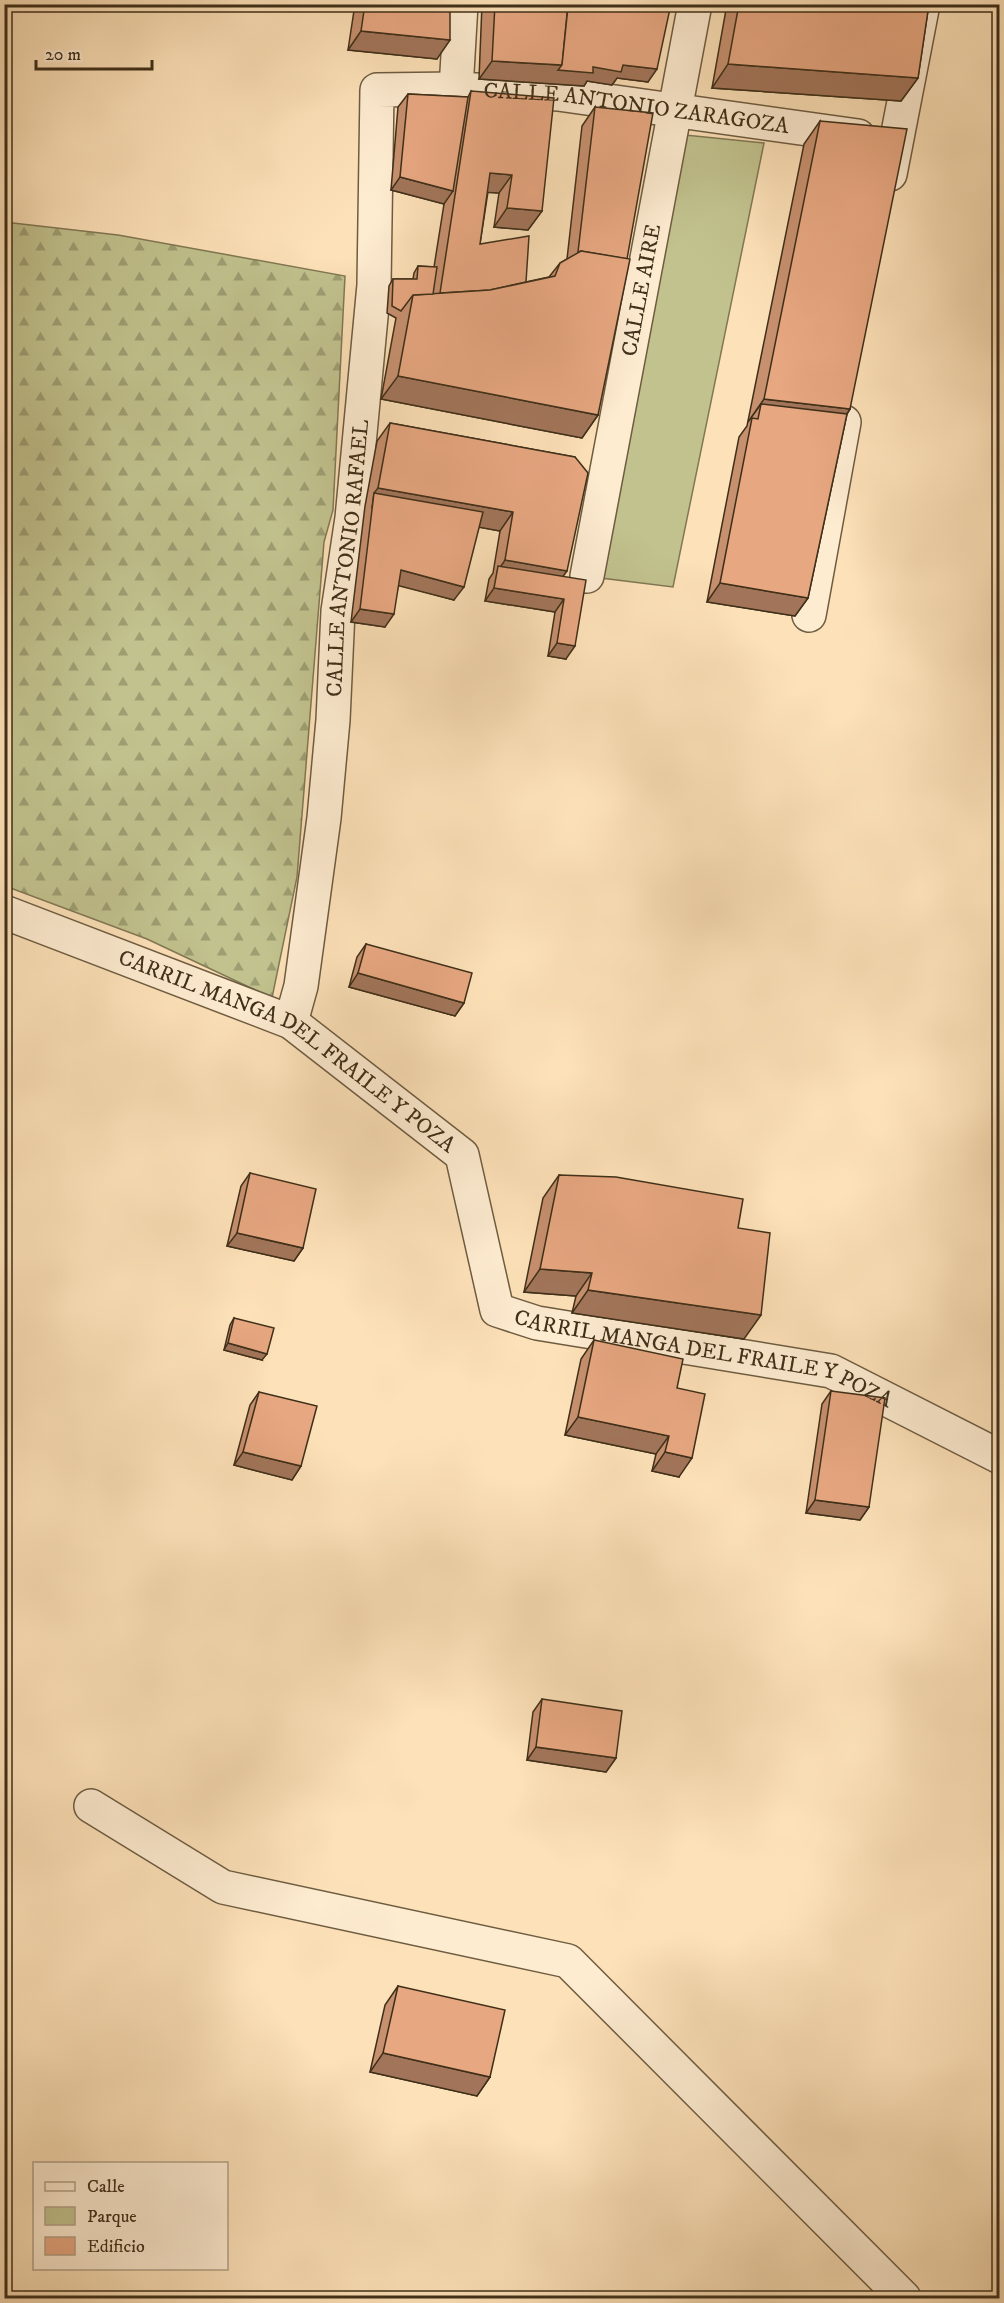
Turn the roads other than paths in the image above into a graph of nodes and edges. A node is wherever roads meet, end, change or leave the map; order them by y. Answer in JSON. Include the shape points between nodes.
{"nodes":[{"id":1,"x":461,"y":4,"type":"edge"},
{"id":2,"x":695,"y":4,"type":"edge"},
{"id":3,"x":922,"y":4,"type":"edge"},
{"id":4,"x":456,"y":89,"type":"junction"},
{"id":5,"x":377,"y":90,"type":"joint"},
{"id":6,"x":676,"y":109,"type":"junction"},
{"id":7,"x":896,"y":142,"type":"junction"},
{"id":8,"x":885,"y":200,"type":"edge"},
{"id":9,"x":849,"y":396,"type":"edge"},
{"id":10,"x":359,"y":428,"type":"junction"},
{"id":11,"x":394,"y":435,"type":"edge"},
{"id":12,"x":586,"y":576,"type":"dead end"},
{"id":13,"x":809,"y":615,"type":"edge"},
{"id":14,"x":4,"y":912,"type":"edge"},
{"id":15,"x":291,"y":1023,"type":"junction"},
{"id":16,"x":999,"y":1457,"type":"edge"},
{"id":17,"x":92,"y":1806,"type":"dead end"},
{"id":18,"x":904,"y":2298,"type":"edge"}],
"edges":[{"from":1,"to":4,"type":"street"},
{"from":2,"to":6,"type":"street","name":"CALLE AIRE"},
{"from":3,"to":7,"type":"street"},
{"from":4,"to":5,"type":"street","name":"CALLE ANTONIO ZARAGOZA"},
{"from":4,"to":6,"type":"street","name":"CALLE ANTONIO ZARAGOZA","via":[[558,94]]},
{"from":5,"to":10,"type":"street","name":"CALLE ANTONIO RAFAEL","via":[[374,285]]},
{"from":6,"to":7,"type":"street","name":"CALLE ANTONIO ZARAGOZA"},
{"from":6,"to":12,"type":"street","name":"CALLE AIRE","via":[[593,476]]},
{"from":7,"to":8,"type":"street"},
{"from":9,"to":13,"type":"street"},
{"from":10,"to":11,"type":"street"},
{"from":10,"to":15,"type":"street","name":"CALLE ANTONIO RAFAEL","via":[[352,518],[338,611],[324,818],[303,975]]},
{"from":14,"to":15,"type":"street","name":"CARRIL MANGA DEL FRAILE Y POZA"},
{"from":15,"to":16,"type":"street","name":"CARRIL MANGA DEL FRAILE Y POZA","via":[[462,1155],[498,1310],[537,1323],[831,1371]]},
{"from":17,"to":18,"type":"street","via":[[223,1887],[568,1961]]}]}
